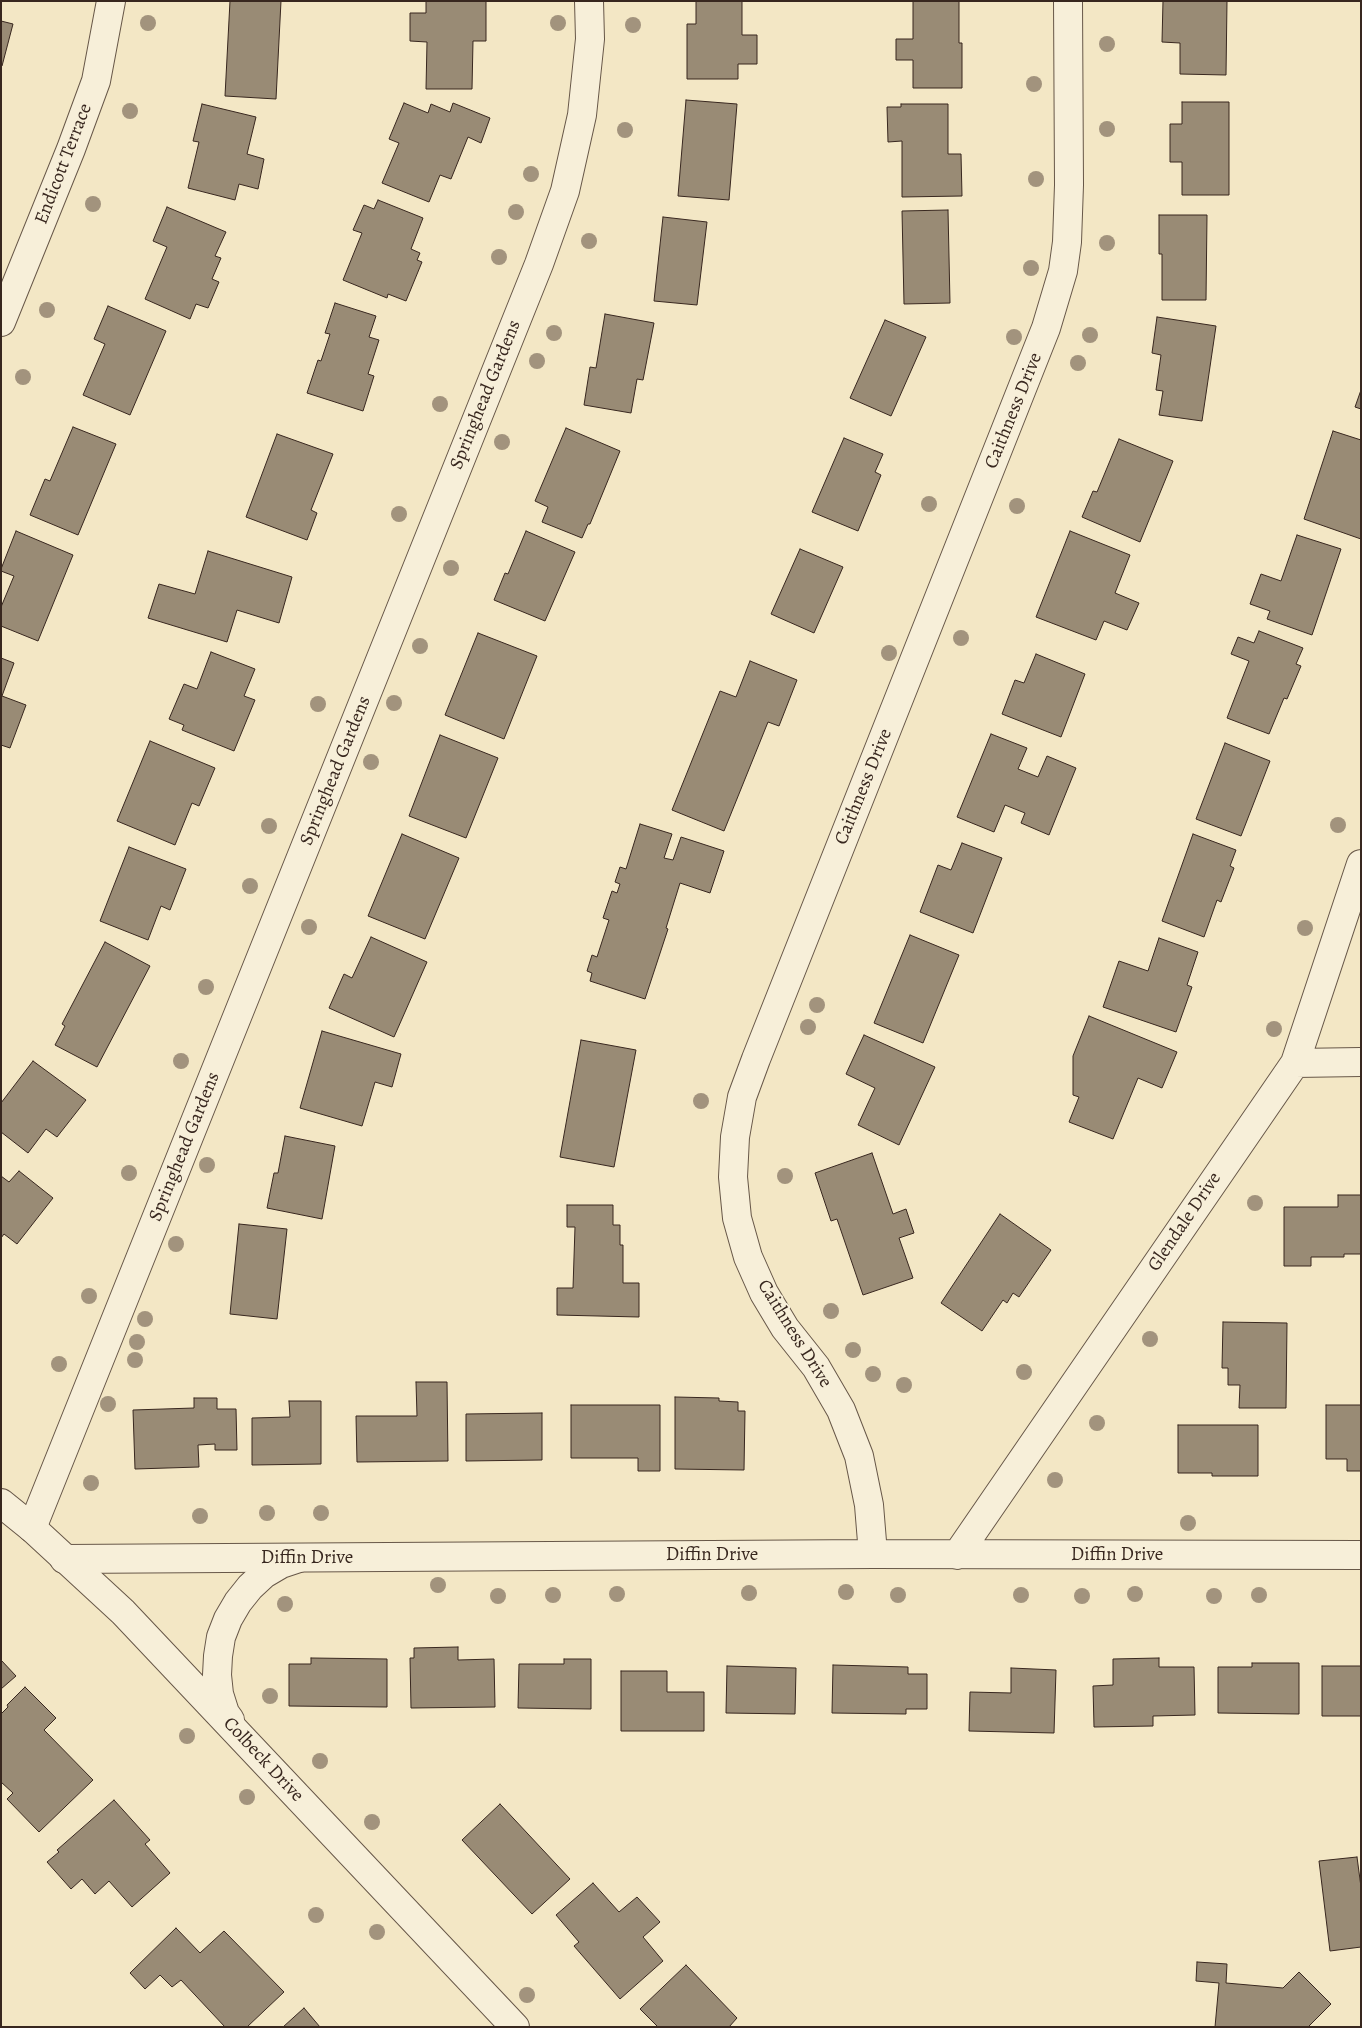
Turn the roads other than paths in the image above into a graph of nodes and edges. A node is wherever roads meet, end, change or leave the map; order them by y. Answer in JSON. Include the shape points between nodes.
{"nodes":[{"id":1,"x":111,"y":1,"type":"edge"},
{"id":2,"x":589,"y":1,"type":"edge"},
{"id":3,"x":1068,"y":1,"type":"edge"},
{"id":4,"x":1,"y":322,"type":"edge"},
{"id":5,"x":1361,"y":864,"type":"edge"},
{"id":6,"x":1361,"y":1062,"type":"edge"},
{"id":7,"x":1295,"y":1063,"type":"junction"},
{"id":8,"x":1,"y":1503,"type":"edge"},
{"id":9,"x":32,"y":1528,"type":"junction"},
{"id":10,"x":873,"y":1554,"type":"junction"},
{"id":11,"x":957,"y":1555,"type":"junction"},
{"id":12,"x":1361,"y":1555,"type":"edge"},
{"id":13,"x":299,"y":1558,"type":"junction"},
{"id":14,"x":64,"y":1559,"type":"junction"},
{"id":15,"x":251,"y":1747,"type":"junction"},
{"id":16,"x":515,"y":2027,"type":"edge"}],
"edges":[{"from":1,"to":4,"type":"street","name":"Endicott Terrace","via":[[96,81]]},
{"from":2,"to":9,"type":"street","name":"Springhead Gardens","via":[[590,38],[582,115],[565,191],[542,255]]},
{"from":3,"to":10,"type":"street","name":"Caithness Drive","via":[[1069,185],[1063,271],[1046,328],[756,1059],[742,1097],[735,1137],[733,1177],[737,1218],[748,1257],[785,1328],[816,1367],[841,1410],[859,1456],[870,1505]]},
{"from":5,"to":7,"type":"street","name":"Glendale Drive"},
{"from":6,"to":7,"type":"street"},
{"from":7,"to":11,"type":"street","name":"Glendale Drive"},
{"from":8,"to":9,"type":"street","name":"Colbeck Drive"},
{"from":9,"to":14,"type":"street","name":"Colbeck Drive"},
{"from":10,"to":11,"type":"street","name":"Diffin Drive"},
{"from":10,"to":13,"type":"street","name":"Diffin Drive"},
{"from":11,"to":12,"type":"street","name":"Diffin Drive"},
{"from":13,"to":14,"type":"street","name":"Diffin Drive"},
{"from":13,"to":15,"type":"street","via":[[264,1574],[250,1587],[238,1602],[221,1637],[217,1666],[225,1713]]},
{"from":14,"to":15,"type":"street","name":"Colbeck Drive","via":[[123,1612]]},
{"from":15,"to":16,"type":"street","name":"Colbeck Drive"}]}
